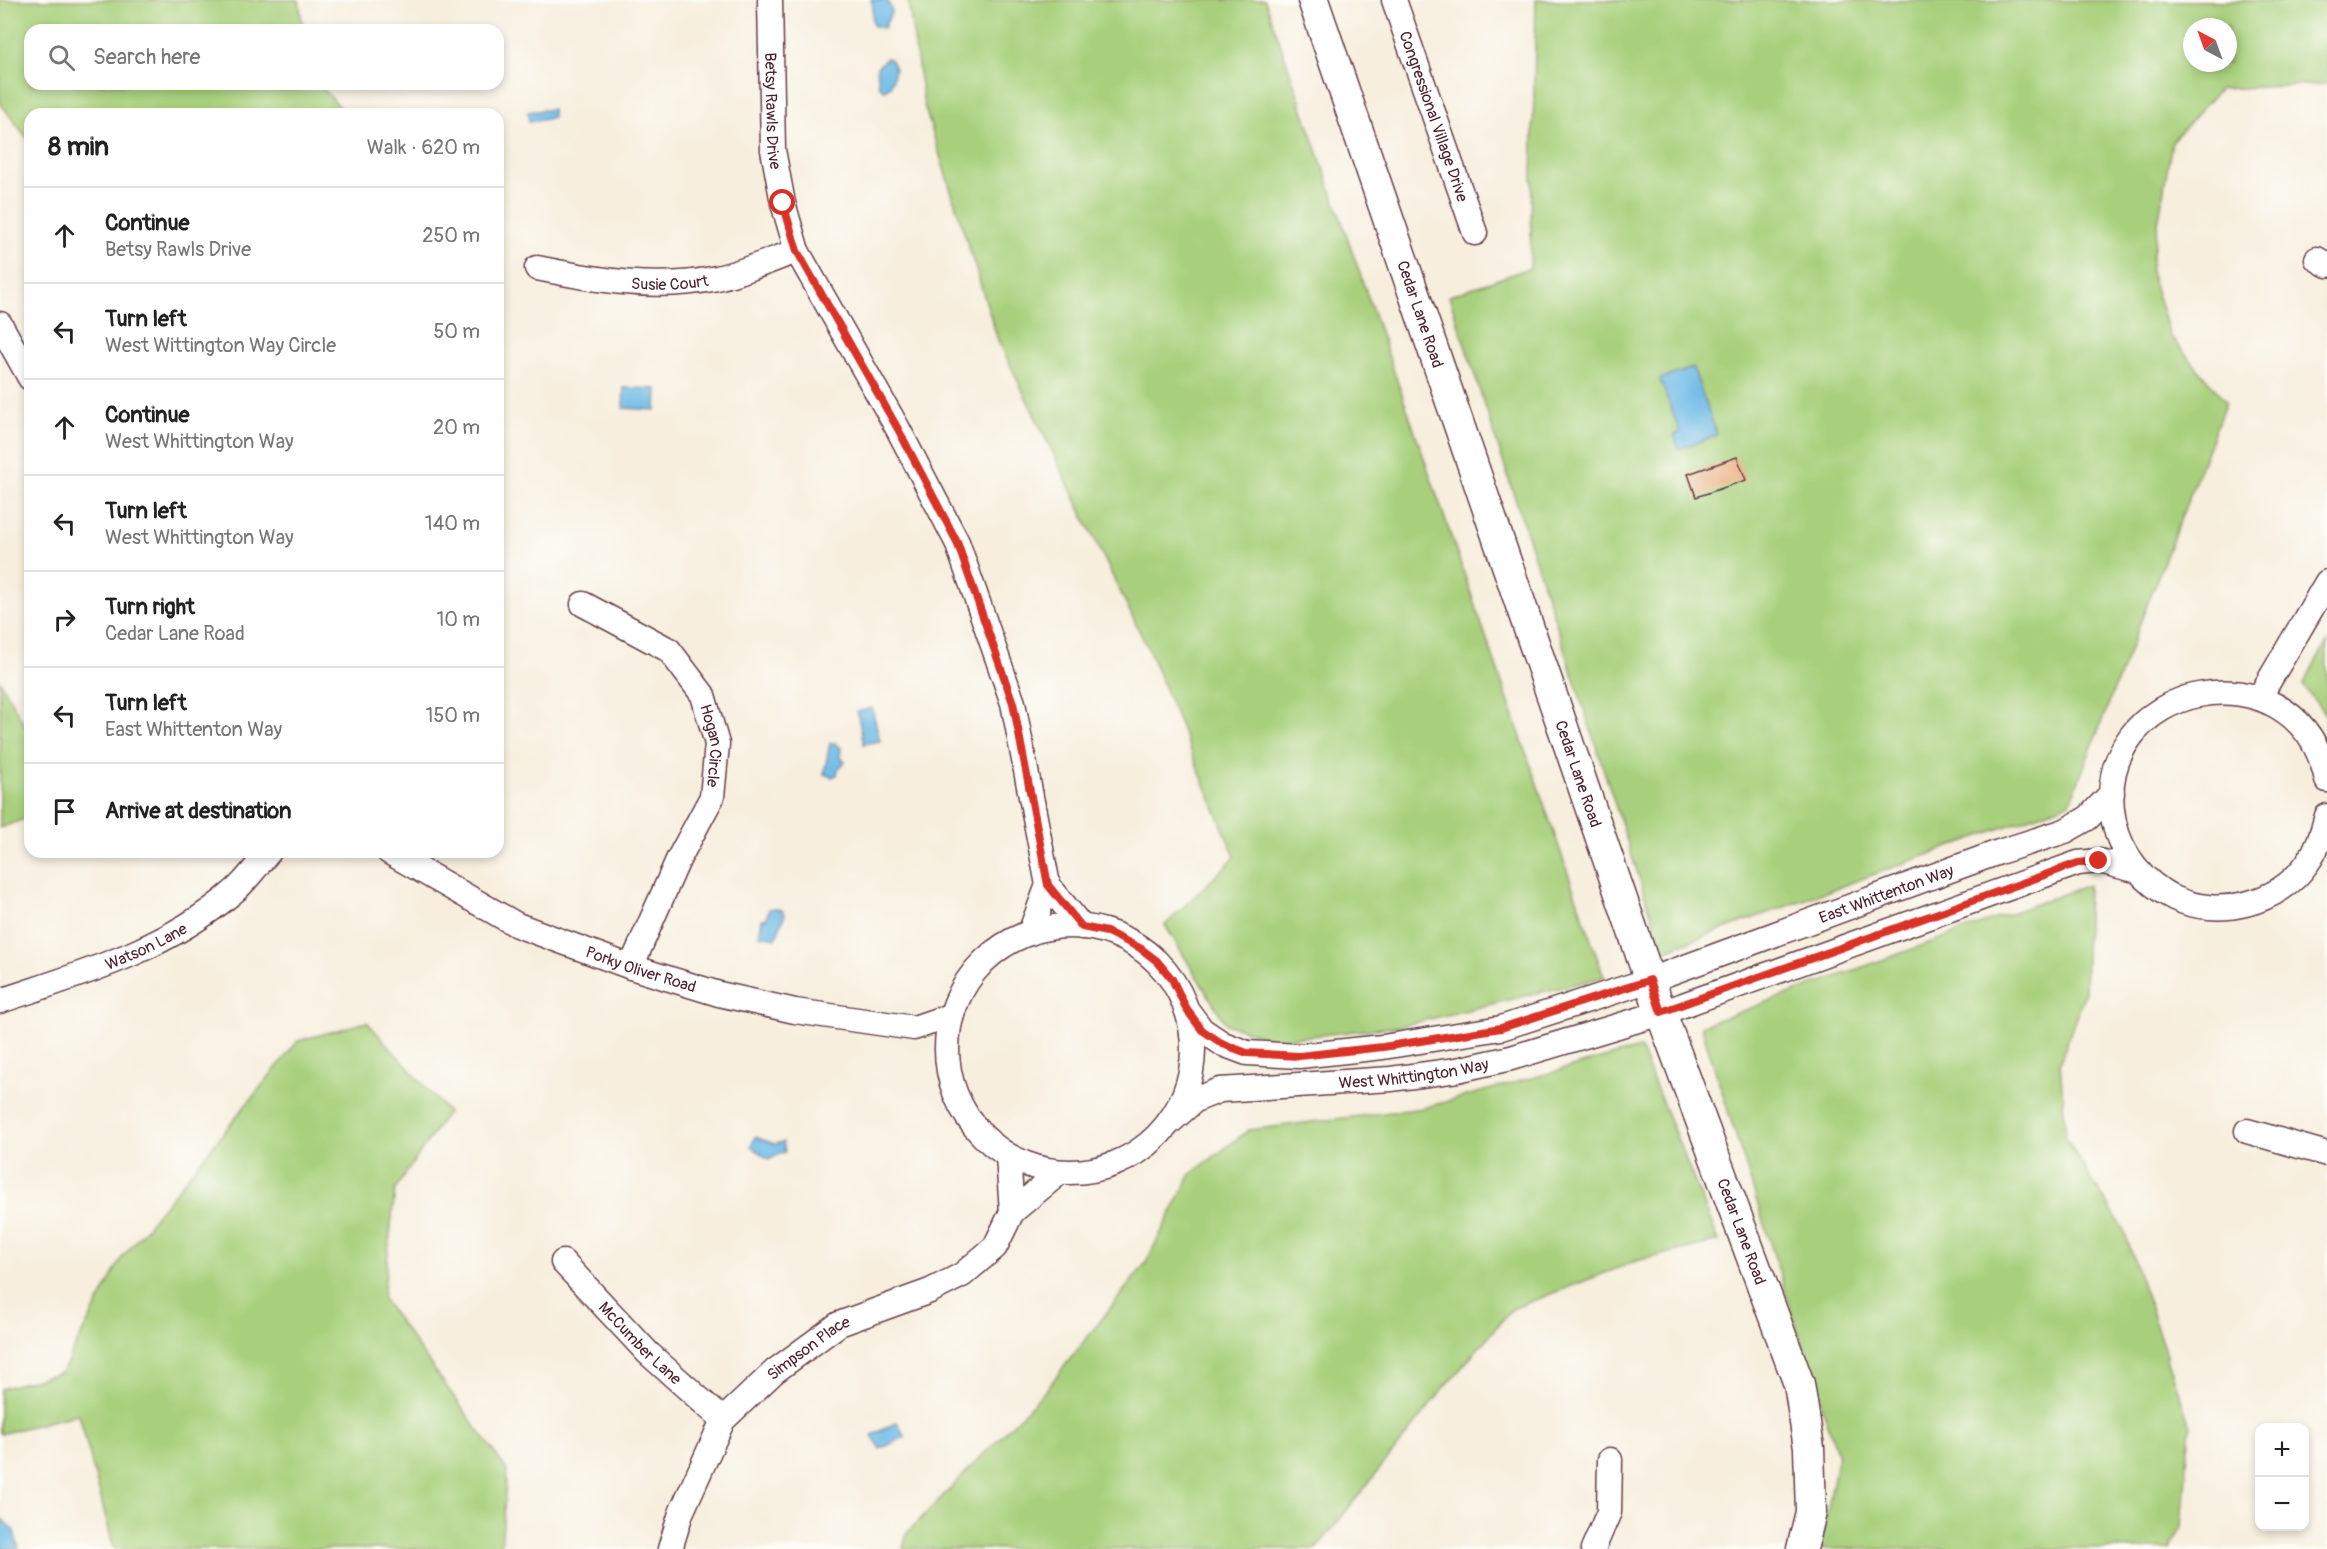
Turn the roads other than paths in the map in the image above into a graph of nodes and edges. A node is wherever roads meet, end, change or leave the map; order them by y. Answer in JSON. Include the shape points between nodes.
{"nodes":[{"id":1,"x":770,"y":0,"type":"edge"},
{"id":2,"x":1313,"y":0,"type":"edge"},
{"id":3,"x":1394,"y":0,"type":"edge"},
{"id":4,"x":1475,"y":233,"type":"dead end"},
{"id":5,"x":797,"y":251,"type":"junction"},
{"id":6,"x":537,"y":268,"type":"dead end"},
{"id":7,"x":0,"y":324,"type":"edge"},
{"id":8,"x":24,"y":367,"type":"edge"},
{"id":9,"x":2327,"y":582,"type":"edge"},
{"id":10,"x":583,"y":604,"type":"dead end"},
{"id":11,"x":2259,"y":698,"type":"junction"},
{"id":12,"x":2327,"y":780,"type":"edge"},
{"id":13,"x":2112,"y":793,"type":"junction"},
{"id":14,"x":2327,"y":816,"type":"edge"},
{"id":15,"x":2323,"y":844,"type":"edge"},
{"id":16,"x":264,"y":858,"type":"edge"},
{"id":17,"x":400,"y":858,"type":"edge"},
{"id":18,"x":2139,"y":872,"type":"junction"},
{"id":19,"x":1048,"y":885,"type":"junction"},
{"id":20,"x":1082,"y":927,"type":"junction"},
{"id":21,"x":1030,"y":933,"type":"junction"},
{"id":22,"x":631,"y":967,"type":"junction"},
{"id":23,"x":1650,"y":980,"type":"junction"},
{"id":24,"x":0,"y":1001,"type":"edge"},
{"id":25,"x":1187,"y":1010,"type":"junction"},
{"id":26,"x":1661,"y":1012,"type":"junction"},
{"id":27,"x":952,"y":1015,"type":"junction"},
{"id":28,"x":914,"y":1028,"type":"junction"},
{"id":29,"x":948,"y":1063,"type":"junction"},
{"id":30,"x":1169,"y":1123,"type":"junction"},
{"id":31,"x":2247,"y":1131,"type":"dead end"},
{"id":32,"x":2327,"y":1154,"type":"edge"},
{"id":33,"x":1008,"y":1156,"type":"junction"},
{"id":34,"x":1060,"y":1172,"type":"junction"},
{"id":35,"x":1012,"y":1212,"type":"junction"},
{"id":36,"x":563,"y":1262,"type":"dead end"},
{"id":37,"x":723,"y":1420,"type":"junction"},
{"id":38,"x":1610,"y":1460,"type":"dead end"},
{"id":39,"x":670,"y":1549,"type":"edge"},
{"id":40,"x":1593,"y":1549,"type":"edge"},
{"id":41,"x":1802,"y":1549,"type":"edge"}],
"edges":[{"from":1,"to":5,"type":"street","name":"Betsy Rawls Drive","via":[[773,150]]},
{"from":2,"to":23,"type":"street","name":"Cedar Lane Road"},
{"from":3,"to":4,"type":"street","name":"Congressional Village Drive"},
{"from":5,"to":6,"type":"street","name":"Susie Court","via":[[717,278],[670,283],[601,281]]},
{"from":5,"to":19,"type":"street","name":"Betsy Rawls Drive","via":[[957,542],[1013,703]]},
{"from":7,"to":8,"type":"street"},
{"from":9,"to":11,"type":"street"},
{"from":10,"to":22,"type":"street","name":"Hogan Circle","via":[[669,650],[703,694],[717,744],[712,797],[678,860]]},
{"from":11,"to":12,"type":"street","via":[[2289,715],[2310,738]]},
{"from":11,"to":13,"type":"street","via":[[2232,691],[2206,691],[2165,706],[2143,723],[2128,742],[2116,766]]},
{"from":13,"to":18,"type":"street","via":[[2116,832]]},
{"from":13,"to":23,"type":"street","name":"East Whittenton Way","via":[[2088,818],[2065,831]]},
{"from":14,"to":15,"type":"street"},
{"from":15,"to":18,"type":"street","via":[[2286,885],[2267,897],[2236,907],[2212,908],[2175,898]]},
{"from":16,"to":24,"type":"street","name":"Watson Lane","via":[[233,893],[166,940],[83,974]]},
{"from":17,"to":22,"type":"street","name":"Porky Oliver Road","via":[[517,925]]},
{"from":18,"to":26,"type":"street","via":[[2099,861],[2078,863]]},
{"from":19,"to":20,"type":"street","name":"Betsy Rawls Drive"},
{"from":19,"to":21,"type":"street"},
{"from":20,"to":21,"type":"street","name":"West Whittington Way"},
{"from":20,"to":25,"type":"street","name":"West Whittington Way","via":[[1107,932],[1157,961],[1172,979]]},
{"from":21,"to":27,"type":"street","name":"West Whittington Way","via":[[980,965],[959,996]]},
{"from":22,"to":28,"type":"street","name":"Porky Oliver Road","via":[[719,994],[795,1011]]},
{"from":23,"to":25,"type":"street","name":"West Whittington Way","via":[[1501,1028],[1299,1056],[1247,1053],[1223,1044],[1202,1030]]},
{"from":23,"to":26,"type":"street","name":"Cedar Lane Road"},
{"from":25,"to":30,"type":"street","via":[[1193,1045],[1191,1075]]},
{"from":26,"to":30,"type":"street","name":"West Whittington Way","via":[[1512,1058],[1457,1070],[1391,1079],[1220,1090],[1196,1100]]},
{"from":26,"to":41,"type":"street","name":"Cedar Lane Road","via":[[1799,1384],[1809,1448],[1811,1512]]},
{"from":27,"to":28,"type":"street","name":"Porky Oliver Road"},
{"from":27,"to":29,"type":"street","name":"West Whittington Way"},
{"from":28,"to":29,"type":"street"},
{"from":29,"to":33,"type":"street","name":"West Whittington Way","via":[[956,1096],[966,1115],[990,1143]]},
{"from":30,"to":34,"type":"street","name":"West Whittington Way","via":[[1154,1139],[1115,1164],[1081,1172]]},
{"from":31,"to":32,"type":"street"},
{"from":33,"to":34,"type":"street","name":"West Whittington Way"},
{"from":33,"to":35,"type":"street","name":"Simpson Place"},
{"from":34,"to":35,"type":"street","name":"Simpson Place"},
{"from":35,"to":37,"type":"street","name":"Simpson Place","via":[[995,1247],[962,1275],[930,1291],[839,1324],[775,1371]]},
{"from":36,"to":37,"type":"street","name":"McCumber Lane","via":[[648,1353]]},
{"from":37,"to":39,"type":"street","name":"Simpson Place","via":[[681,1513]]},
{"from":38,"to":40,"type":"street","via":[[1609,1512]]}]}
